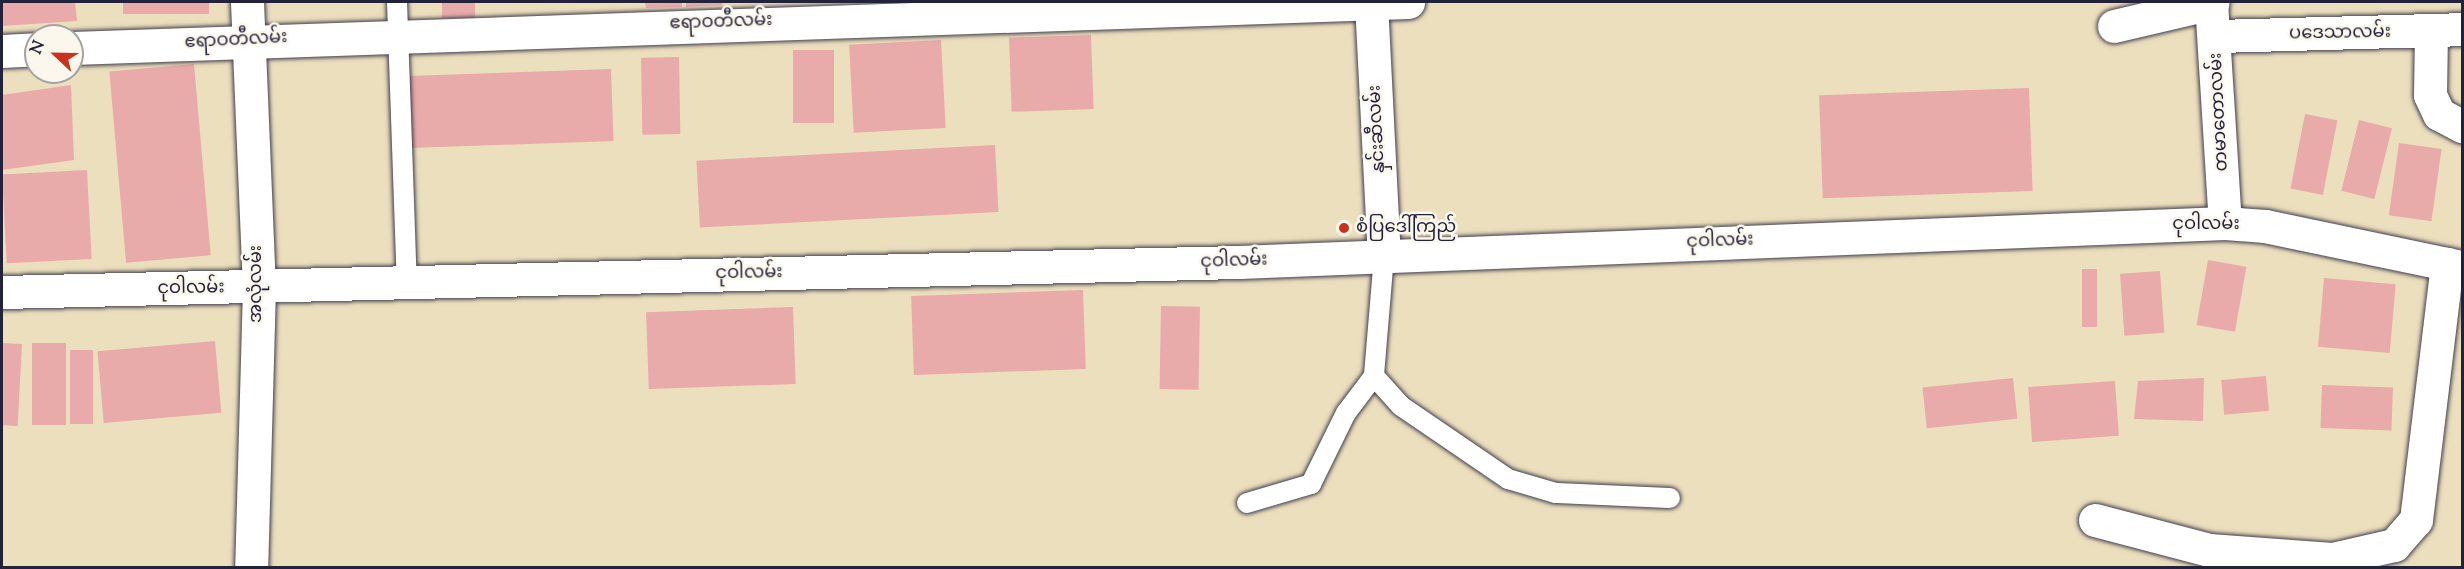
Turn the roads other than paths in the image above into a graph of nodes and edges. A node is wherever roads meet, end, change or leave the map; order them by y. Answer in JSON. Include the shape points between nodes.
{"nodes":[{"id":1,"x":247,"y":2,"type":"edge"},
{"id":2,"x":1408,"y":2,"type":"edge"},
{"id":3,"x":2212,"y":2,"type":"edge"},
{"id":4,"x":1371,"y":3,"type":"edge"},
{"id":5,"x":1230,"y":5,"type":"edge"},
{"id":6,"x":397,"y":17,"type":"edge"},
{"id":7,"x":2114,"y":26,"type":"dead end"},
{"id":8,"x":2463,"y":29,"type":"edge"},
{"id":9,"x":2431,"y":32,"type":"junction"},
{"id":10,"x":2217,"y":36,"type":"junction"},
{"id":11,"x":249,"y":41,"type":"junction"},
{"id":12,"x":84,"y":48,"type":"edge"},
{"id":13,"x":24,"y":50,"type":"edge"},
{"id":14,"x":2,"y":51,"type":"edge"},
{"id":15,"x":2463,"y":126,"type":"edge"},
{"id":16,"x":2225,"y":223,"type":"junction"},
{"id":17,"x":1384,"y":256,"type":"junction"},
{"id":18,"x":2455,"y":265,"type":"edge"},
{"id":19,"x":407,"y":282,"type":"junction"},
{"id":20,"x":259,"y":288,"type":"junction"},
{"id":21,"x":2,"y":292,"type":"edge"},
{"id":22,"x":1374,"y":376,"type":"junction"},
{"id":23,"x":1671,"y":498,"type":"dead end"},
{"id":24,"x":1247,"y":503,"type":"dead end"},
{"id":25,"x":2095,"y":520,"type":"dead end"},
{"id":26,"x":251,"y":567,"type":"edge"}],
"edges":[{"from":1,"to":11,"type":"street","name":"အလုံလမ်း"},
{"from":2,"to":4,"type":"street","name":"ဧရာဝတီလမ်း"},
{"from":3,"to":7,"type":"street"},
{"from":3,"to":10,"type":"street","name":"တမာတောလမ်း"},
{"from":4,"to":5,"type":"street","name":"ဧရာဝတီလမ်း"},
{"from":4,"to":17,"type":"street","name":"နှင်းဆီလမ်း"},
{"from":5,"to":6,"type":"street","name":"ဧရာဝတီလမ်း"},
{"from":6,"to":11,"type":"street","name":"ဧရာဝတီလမ်း"},
{"from":6,"to":19,"type":"lane"},
{"from":8,"to":9,"type":"street","name":"ပဒေသာလမ်း"},
{"from":9,"to":10,"type":"street","name":"ပဒေသာလမ်း"},
{"from":9,"to":15,"type":"street","via":[[2430,95],[2439,114]]},
{"from":10,"to":16,"type":"street","name":"တမာတောလမ်း"},
{"from":11,"to":12,"type":"street","name":"ဧရာဝတီလမ်း"},
{"from":11,"to":20,"type":"street","name":"အလုံလမ်း"},
{"from":13,"to":14,"type":"street"},
{"from":16,"to":17,"type":"street","name":"ငုဝါလမ်း"},
{"from":16,"to":18,"type":"street","name":"ငုဝါလမ်း"},
{"from":17,"to":19,"type":"street","name":"ငုဝါလမ်း"},
{"from":17,"to":22,"type":"lane"},
{"from":18,"to":25,"type":"street","via":[[2416,520],[2394,545],[2332,558],[2209,550]]},
{"from":19,"to":20,"type":"street","name":"ငုဝါလမ်း"},
{"from":20,"to":21,"type":"street","name":"ငုဝါလမ်း"},
{"from":20,"to":26,"type":"street","name":"အလုံလမ်း"},
{"from":22,"to":23,"type":"lane","via":[[1401,406],[1508,479],[1556,494]]},
{"from":22,"to":24,"type":"lane","via":[[1346,413],[1311,484]]}]}
